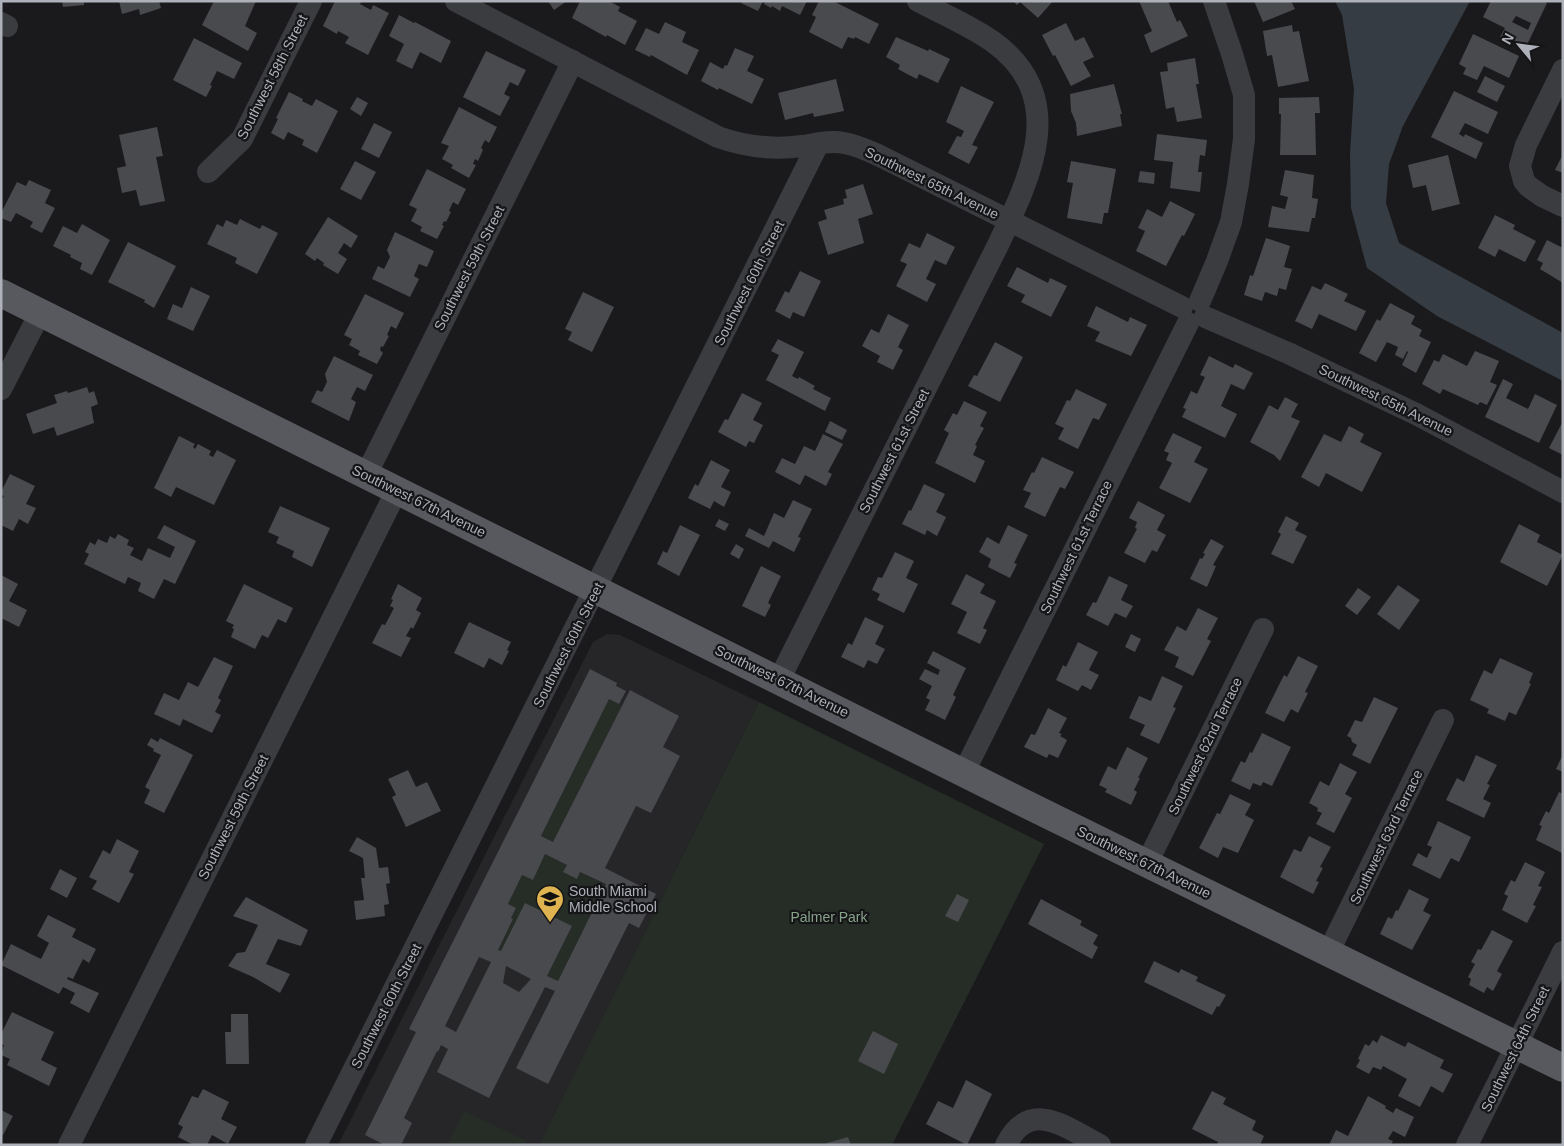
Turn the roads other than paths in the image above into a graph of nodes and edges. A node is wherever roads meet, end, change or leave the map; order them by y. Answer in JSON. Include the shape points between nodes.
{"nodes":[{"id":1,"x":311,"y":1,"type":"edge"},
{"id":2,"x":918,"y":1,"type":"edge"},
{"id":3,"x":1214,"y":1,"type":"edge"},
{"id":4,"x":464,"y":3,"type":"edge"},
{"id":5,"x":573,"y":61,"type":"junction"},
{"id":6,"x":1563,"y":70,"type":"edge"},
{"id":7,"x":818,"y":144,"type":"junction"},
{"id":8,"x":208,"y":172,"type":"dead end"},
{"id":9,"x":1563,"y":206,"type":"edge"},
{"id":10,"x":1009,"y":221,"type":"junction"},
{"id":11,"x":1,"y":293,"type":"edge"},
{"id":12,"x":1194,"y":312,"type":"junction"},
{"id":13,"x":40,"y":313,"type":"junction"},
{"id":14,"x":1,"y":389,"type":"edge"},
{"id":15,"x":366,"y":474,"type":"junction"},
{"id":16,"x":397,"y":490,"type":"junction"},
{"id":17,"x":1563,"y":492,"type":"edge"},
{"id":18,"x":596,"y":589,"type":"junction"},
{"id":19,"x":1263,"y":629,"type":"dead end"},
{"id":20,"x":779,"y":680,"type":"junction"},
{"id":21,"x":1443,"y":720,"type":"dead end"},
{"id":22,"x":964,"y":772,"type":"junction"},
{"id":23,"x":1148,"y":863,"type":"junction"},
{"id":24,"x":1563,"y":952,"type":"edge"},
{"id":25,"x":1328,"y":953,"type":"junction"},
{"id":26,"x":1517,"y":1046,"type":"junction"},
{"id":27,"x":1563,"y":1068,"type":"edge"},
{"id":28,"x":69,"y":1145,"type":"edge"},
{"id":29,"x":316,"y":1145,"type":"edge"},
{"id":30,"x":1006,"y":1145,"type":"edge"},
{"id":31,"x":1100,"y":1145,"type":"edge"},
{"id":32,"x":1467,"y":1145,"type":"edge"}],
"edges":[{"from":1,"to":8,"type":"street","name":"Southwest 58th Street","via":[[242,139]]},
{"from":2,"to":10,"type":"street","name":"Southwest 61st Street","via":[[993,42],[1017,65],[1030,87],[1036,112],[1037,140],[1025,185]]},
{"from":3,"to":12,"type":"street","name":"Southwest 61st Terrace","via":[[1244,95],[1244,139],[1232,215]]},
{"from":4,"to":5,"type":"street","name":"Southwest 65th Avenue"},
{"from":5,"to":7,"type":"street","name":"Southwest 65th Avenue","via":[[732,142],[773,148]]},
{"from":5,"to":15,"type":"street","name":"Southwest 59th Street"},
{"from":6,"to":9,"type":"street","via":[[1523,152],[1520,166],[1528,186]]},
{"from":7,"to":10,"type":"street","name":"Southwest 65th Avenue","via":[[844,143],[867,150]]},
{"from":7,"to":18,"type":"street","name":"Southwest 60th Street"},
{"from":10,"to":12,"type":"street","name":"Southwest 65th Avenue"},
{"from":10,"to":20,"type":"street","name":"Southwest 61st Street"},
{"from":11,"to":13,"type":"main road","name":"Southwest 67th Avenue"},
{"from":12,"to":17,"type":"street","name":"Southwest 65th Avenue","via":[[1416,414]]},
{"from":12,"to":22,"type":"street","name":"Southwest 61st Terrace"},
{"from":13,"to":14,"type":"street"},
{"from":13,"to":15,"type":"main road","name":"Southwest 67th Avenue"},
{"from":15,"to":16,"type":"main road","name":"Southwest 67th Avenue"},
{"from":16,"to":18,"type":"main road","name":"Southwest 67th Avenue"},
{"from":16,"to":28,"type":"street","name":"Southwest 59th Street"},
{"from":18,"to":20,"type":"main road","name":"Southwest 67th Avenue"},
{"from":18,"to":29,"type":"street","name":"Southwest 60th Street"},
{"from":19,"to":23,"type":"street","name":"Southwest 62nd Terrace"},
{"from":20,"to":22,"type":"main road","name":"Southwest 67th Avenue"},
{"from":21,"to":25,"type":"street","name":"Southwest 63rd Terrace"},
{"from":22,"to":23,"type":"main road","name":"Southwest 67th Avenue"},
{"from":23,"to":25,"type":"main road","name":"Southwest 67th Avenue"},
{"from":24,"to":26,"type":"street","name":"Southwest 64th Street"},
{"from":25,"to":26,"type":"main road","name":"Southwest 67th Avenue"},
{"from":26,"to":27,"type":"main road","name":"Southwest 67th Avenue"},
{"from":26,"to":32,"type":"street","name":"Southwest 64th Street"},
{"from":30,"to":31,"type":"street","via":[[1017,1127],[1038,1118]]}]}
